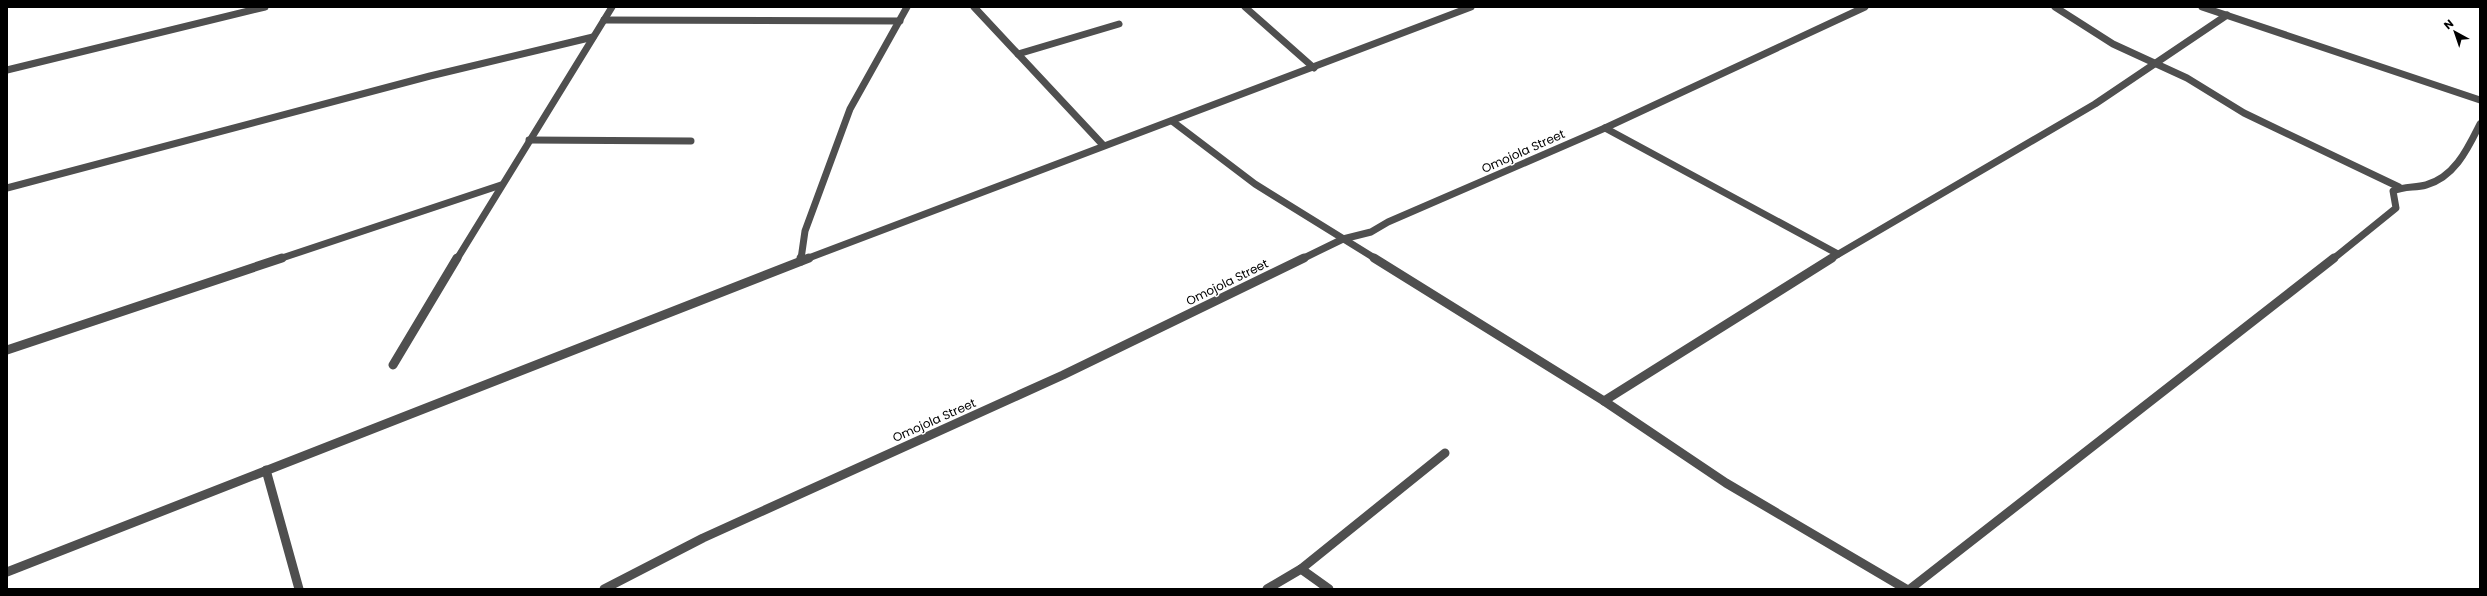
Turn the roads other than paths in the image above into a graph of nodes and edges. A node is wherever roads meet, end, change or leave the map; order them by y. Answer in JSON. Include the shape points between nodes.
{"nodes":[{"id":1,"x":265,"y":7,"type":"edge"},
{"id":2,"x":612,"y":7,"type":"edge"},
{"id":3,"x":907,"y":7,"type":"edge"},
{"id":4,"x":974,"y":7,"type":"edge"},
{"id":5,"x":1244,"y":7,"type":"edge"},
{"id":6,"x":1471,"y":7,"type":"edge"},
{"id":7,"x":1865,"y":7,"type":"edge"},
{"id":8,"x":2055,"y":7,"type":"edge"},
{"id":9,"x":2202,"y":7,"type":"edge"},
{"id":10,"x":2227,"y":15,"type":"junction"},
{"id":11,"x":604,"y":20,"type":"junction"},
{"id":12,"x":900,"y":22,"type":"junction"},
{"id":13,"x":1119,"y":24,"type":"dead end"},
{"id":14,"x":594,"y":36,"type":"junction"},
{"id":15,"x":1018,"y":54,"type":"junction"},
{"id":16,"x":2154,"y":63,"type":"junction"},
{"id":17,"x":1314,"y":68,"type":"junction"},
{"id":18,"x":7,"y":70,"type":"edge"},
{"id":19,"x":2480,"y":100,"type":"edge"},
{"id":20,"x":1172,"y":121,"type":"junction"},
{"id":21,"x":2480,"y":124,"type":"edge"},
{"id":22,"x":1605,"y":128,"type":"junction"},
{"id":23,"x":529,"y":140,"type":"junction"},
{"id":24,"x":691,"y":141,"type":"dead end"},
{"id":25,"x":1103,"y":145,"type":"junction"},
{"id":26,"x":501,"y":185,"type":"junction"},
{"id":27,"x":2399,"y":187,"type":"junction"},
{"id":28,"x":7,"y":188,"type":"edge"},
{"id":29,"x":1343,"y":238,"type":"junction"},
{"id":30,"x":1838,"y":254,"type":"junction"},
{"id":31,"x":801,"y":261,"type":"junction"},
{"id":32,"x":7,"y":350,"type":"edge"},
{"id":33,"x":393,"y":365,"type":"dead end"},
{"id":34,"x":1604,"y":401,"type":"junction"},
{"id":35,"x":1445,"y":453,"type":"dead end"},
{"id":36,"x":266,"y":470,"type":"junction"},
{"id":37,"x":1301,"y":569,"type":"junction"},
{"id":38,"x":7,"y":572,"type":"edge"},
{"id":39,"x":299,"y":589,"type":"edge"},
{"id":40,"x":604,"y":589,"type":"edge"},
{"id":41,"x":1267,"y":589,"type":"edge"},
{"id":42,"x":1329,"y":589,"type":"edge"},
{"id":43,"x":1906,"y":589,"type":"edge"},
{"id":44,"x":1910,"y":589,"type":"edge"}],
"edges":[{"from":1,"to":18,"type":"street"},
{"from":2,"to":11,"type":"street"},
{"from":3,"to":12,"type":"street"},
{"from":4,"to":15,"type":"street"},
{"from":5,"to":17,"type":"street"},
{"from":6,"to":17,"type":"street"},
{"from":7,"to":22,"type":"street","name":"Omojola Street"},
{"from":8,"to":16,"type":"street","via":[[2113,44]]},
{"from":9,"to":10,"type":"street"},
{"from":10,"to":16,"type":"street"},
{"from":10,"to":19,"type":"street"},
{"from":11,"to":12,"type":"street"},
{"from":11,"to":14,"type":"street"},
{"from":12,"to":31,"type":"street","via":[[850,109],[805,231]]},
{"from":13,"to":15,"type":"street"},
{"from":14,"to":23,"type":"street"},
{"from":14,"to":28,"type":"street","via":[[430,76]]},
{"from":15,"to":25,"type":"street"},
{"from":16,"to":27,"type":"street","via":[[2187,78],[2278,131]]},
{"from":16,"to":30,"type":"street","via":[[2095,104]]},
{"from":17,"to":20,"type":"street"},
{"from":20,"to":25,"type":"street"},
{"from":20,"to":29,"type":"street","via":[[1255,184]]},
{"from":21,"to":27,"type":"street","via":[[2462,160],[2440,178],[2427,185]]},
{"from":22,"to":29,"type":"street","name":"Omojola Street","via":[[1388,222],[1371,232]]},
{"from":22,"to":30,"type":"street"},
{"from":23,"to":24,"type":"street"},
{"from":23,"to":26,"type":"street"},
{"from":25,"to":31,"type":"street"},
{"from":26,"to":32,"type":"street"},
{"from":26,"to":33,"type":"street"},
{"from":27,"to":44,"type":"street","via":[[2393,191],[2396,208],[2384,219]]},
{"from":29,"to":34,"type":"street"},
{"from":29,"to":40,"type":"street","name":"Omojola Street","via":[[1063,375],[703,538]]},
{"from":30,"to":34,"type":"street"},
{"from":31,"to":36,"type":"street"},
{"from":34,"to":43,"type":"street","via":[[1726,483]]},
{"from":35,"to":37,"type":"street"},
{"from":36,"to":38,"type":"street"},
{"from":36,"to":39,"type":"street"},
{"from":37,"to":41,"type":"street"},
{"from":37,"to":42,"type":"street"}]}
